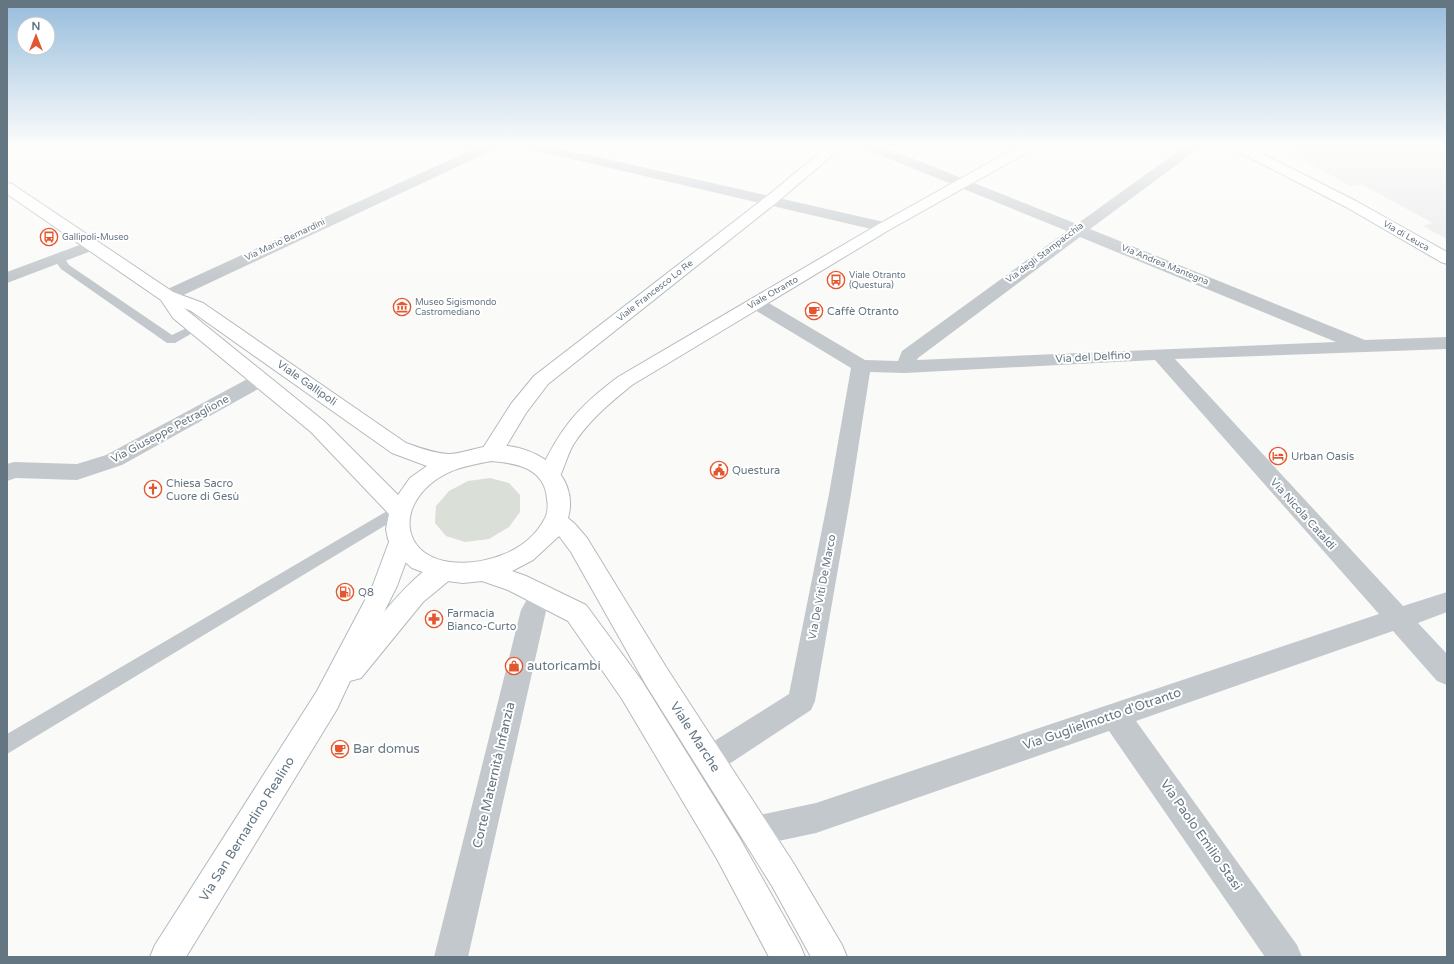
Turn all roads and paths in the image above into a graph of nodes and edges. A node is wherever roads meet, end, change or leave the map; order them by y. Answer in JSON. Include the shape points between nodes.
{"nodes":[{"id":1,"x":10,"y":191,"type":"edge"},
{"id":2,"x":393,"y":191,"type":"edge"},
{"id":3,"x":731,"y":191,"type":"edge"},
{"id":4,"x":782,"y":191,"type":"edge"},
{"id":5,"x":951,"y":191,"type":"edge"},
{"id":6,"x":981,"y":191,"type":"edge"},
{"id":7,"x":1131,"y":191,"type":"edge"},
{"id":8,"x":1326,"y":191,"type":"edge"},
{"id":9,"x":771,"y":200,"type":"junction"},
{"id":10,"x":884,"y":227,"type":"junction"},
{"id":11,"x":1078,"y":230,"type":"junction"},
{"id":12,"x":93,"y":245,"type":"junction"},
{"id":13,"x":59,"y":258,"type":"junction"},
{"id":14,"x":1447,"y":259,"type":"edge"},
{"id":15,"x":7,"y":278,"type":"edge"},
{"id":16,"x":168,"y":296,"type":"junction"},
{"id":17,"x":756,"y":303,"type":"junction"},
{"id":18,"x":197,"y":327,"type":"junction"},
{"id":19,"x":1447,"y":343,"type":"edge"},
{"id":20,"x":1366,"y":347,"type":"junction"},
{"id":21,"x":1160,"y":354,"type":"junction"},
{"id":22,"x":861,"y":366,"type":"junction"},
{"id":23,"x":905,"y":367,"type":"junction"},
{"id":24,"x":260,"y":380,"type":"junction"},
{"id":25,"x":491,"y":453,"type":"junction"},
{"id":26,"x":451,"y":462,"type":"junction"},
{"id":27,"x":7,"y":473,"type":"edge"},
{"id":28,"x":550,"y":474,"type":"junction"},
{"id":29,"x":400,"y":510,"type":"junction"},
{"id":30,"x":556,"y":522,"type":"junction"},
{"id":31,"x":401,"y":542,"type":"junction"},
{"id":32,"x":443,"y":572,"type":"junction"},
{"id":33,"x":482,"y":572,"type":"junction"},
{"id":34,"x":543,"y":594,"type":"junction"},
{"id":35,"x":1447,"y":602,"type":"edge"},
{"id":36,"x":1398,"y":620,"type":"junction"},
{"id":37,"x":1447,"y":673,"type":"edge"},
{"id":38,"x":327,"y":700,"type":"junction"},
{"id":39,"x":1114,"y":715,"type":"junction"},
{"id":40,"x":7,"y":745,"type":"edge"},
{"id":41,"x":710,"y":760,"type":"junction"},
{"id":42,"x":755,"y":831,"type":"junction"},
{"id":43,"x":167,"y":957,"type":"edge"},
{"id":44,"x":451,"y":957,"type":"edge"},
{"id":45,"x":788,"y":957,"type":"edge"},
{"id":46,"x":830,"y":957,"type":"edge"},
{"id":47,"x":1286,"y":957,"type":"edge"}],
"edges":[{"from":1,"to":12,"type":"main road","name":"Viale Gallipoli"},
{"from":2,"to":16,"type":"street","name":"Via Mario Bernardini"},
{"from":3,"to":9,"type":"street"},
{"from":4,"to":9,"type":"main road","name":"Viale Francesco Lo Re"},
{"from":5,"to":10,"type":"main road","name":"Viale Otranto"},
{"from":6,"to":11,"type":"street","name":"Via Andrea Mantegna"},
{"from":7,"to":11,"type":"street","name":"Via degli Stampacchia"},
{"from":8,"to":14,"type":"main road","name":"Via di Leuca"},
{"from":9,"to":10,"type":"street"},
{"from":9,"to":25,"type":"main road","name":"Viale Francesco Lo Re","via":[[541,380],[518,410]]},
{"from":10,"to":17,"type":"main road","name":"Viale Otranto"},
{"from":11,"to":20,"type":"street","name":"Via Andrea Mantegna"},
{"from":11,"to":23,"type":"street","name":"Via degli Stampacchia","via":[[909,355]]},
{"from":12,"to":13,"type":"street"},
{"from":12,"to":16,"type":"main road","name":"Viale Gallipoli"},
{"from":13,"to":15,"type":"street"},
{"from":13,"to":18,"type":"lane","via":[[65,267],[171,340]]},
{"from":16,"to":18,"type":"main road","name":"Viale Gallipoli","via":[[179,314]]},
{"from":16,"to":26,"type":"main road","name":"Viale Gallipoli","via":[[197,307],[399,448],[421,457]]},
{"from":17,"to":22,"type":"street","name":"Via del Delfino"},
{"from":17,"to":28,"type":"main road","name":"Viale Otranto","via":[[624,381],[600,400],[584,415],[566,440]]},
{"from":18,"to":24,"type":"main road","name":"Viale Gallipoli"},
{"from":19,"to":20,"type":"street","name":"Via del Delfino"},
{"from":20,"to":21,"type":"street","name":"Via del Delfino"},
{"from":21,"to":23,"type":"street","name":"Via del Delfino"},
{"from":21,"to":36,"type":"street","name":"Via Nicola Cataldi"},
{"from":22,"to":23,"type":"street","name":"Via del Delfino"},
{"from":22,"to":41,"type":"street","name":"Via De Viti De Marco","via":[[801,701]]},
{"from":24,"to":27,"type":"street","name":"Via Giuseppe Petraglione","via":[[114,460],[77,472],[14,470]]},
{"from":24,"to":29,"type":"main road","name":"Viale Gallipoli","via":[[318,427]]},
{"from":25,"to":26,"type":"main road"},
{"from":25,"to":28,"type":"main road","via":[[515,454],[535,462]]},
{"from":26,"to":29,"type":"main road","via":[[418,482]]},
{"from":28,"to":30,"type":"main road","via":[[560,496]]},
{"from":29,"to":31,"type":"main road","via":[[397,526]]},
{"from":29,"to":40,"type":"lane"},
{"from":30,"to":33,"type":"main road","via":[[540,543],[514,561]]},
{"from":30,"to":41,"type":"main road","name":"Viale Marche","via":[[567,530],[579,545],[656,676]]},
{"from":31,"to":32,"type":"main road","via":[[416,561]]},
{"from":31,"to":38,"type":"main road","name":"Via San Bernardino Realino","via":[[385,586]]},
{"from":32,"to":33,"type":"main road"},
{"from":32,"to":38,"type":"main road","name":"Via San Bernardino Realino","via":[[414,595]]},
{"from":33,"to":34,"type":"main road","via":[[517,582]]},
{"from":34,"to":44,"type":"street","name":"Corte Maternità Infanzia","via":[[534,610]]},
{"from":34,"to":45,"type":"main road","via":[[577,613],[632,690],[728,848]]},
{"from":35,"to":36,"type":"street","name":"Via Guglielmotto d'Otranto"},
{"from":36,"to":37,"type":"street","name":"Via Nicola Cataldi"},
{"from":36,"to":39,"type":"street","name":"Via Guglielmotto d'Otranto"},
{"from":38,"to":43,"type":"main road","name":"Via San Bernardino Realino"},
{"from":39,"to":42,"type":"street","name":"Via Guglielmotto d'Otranto","via":[[816,818]]},
{"from":39,"to":47,"type":"street","name":"Via Paolo Emilio Stasi"},
{"from":41,"to":42,"type":"main road","name":"Viale Marche"},
{"from":42,"to":46,"type":"main road","name":"Viale Marche"}]}
